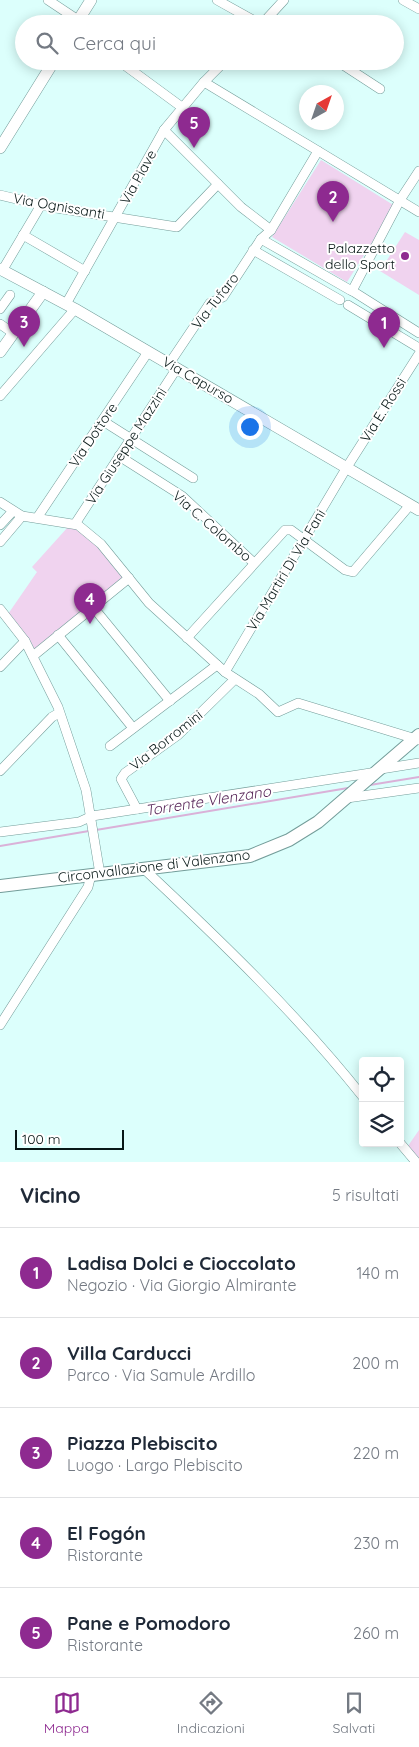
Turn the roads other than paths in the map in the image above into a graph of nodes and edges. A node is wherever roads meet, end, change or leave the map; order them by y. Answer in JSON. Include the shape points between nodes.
{"nodes":[{"id":1,"x":48,"y":0,"type":"edge"},
{"id":2,"x":91,"y":0,"type":"edge"},
{"id":3,"x":217,"y":0,"type":"edge"},
{"id":4,"x":284,"y":0,"type":"edge"},
{"id":5,"x":403,"y":0,"type":"edge"},
{"id":6,"x":419,"y":9,"type":"edge"},
{"id":7,"x":68,"y":15,"type":"edge"},
{"id":8,"x":81,"y":15,"type":"edge"},
{"id":9,"x":244,"y":15,"type":"edge"},
{"id":10,"x":271,"y":15,"type":"edge"},
{"id":11,"x":48,"y":70,"type":"edge"},
{"id":12,"x":131,"y":70,"type":"edge"},
{"id":13,"x":215,"y":70,"type":"edge"},
{"id":14,"x":351,"y":70,"type":"edge"},
{"id":15,"x":204,"y":82,"type":"junction"},
{"id":16,"x":380,"y":89,"type":"dead end"},
{"id":17,"x":183,"y":108,"type":"junction"},
{"id":18,"x":164,"y":130,"type":"junction"},
{"id":19,"x":0,"y":148,"type":"edge"},
{"id":20,"x":318,"y":151,"type":"junction"},
{"id":21,"x":419,"y":171,"type":"edge"},
{"id":22,"x":218,"y":184,"type":"junction"},
{"id":23,"x":0,"y":196,"type":"edge"},
{"id":24,"x":400,"y":200,"type":"junction"},
{"id":25,"x":40,"y":205,"type":"junction"},
{"id":26,"x":419,"y":212,"type":"edge"},
{"id":27,"x":116,"y":216,"type":"junction"},
{"id":28,"x":270,"y":230,"type":"junction"},
{"id":29,"x":23,"y":234,"type":"junction"},
{"id":30,"x":261,"y":238,"type":"junction"},
{"id":31,"x":253,"y":250,"type":"junction"},
{"id":32,"x":280,"y":250,"type":"junction"},
{"id":33,"x":274,"y":262,"type":"junction"},
{"id":34,"x":1,"y":270,"type":"edge"},
{"id":35,"x":85,"y":271,"type":"junction"},
{"id":36,"x":352,"y":291,"type":"junction"},
{"id":37,"x":43,"y":292,"type":"junction"},
{"id":38,"x":10,"y":295,"type":"dead end"},
{"id":39,"x":344,"y":303,"type":"junction"},
{"id":40,"x":71,"y":307,"type":"junction"},
{"id":41,"x":0,"y":309,"type":"edge"},
{"id":42,"x":0,"y":324,"type":"edge"},
{"id":43,"x":415,"y":331,"type":"edge"},
{"id":44,"x":13,"y":333,"type":"junction"},
{"id":45,"x":404,"y":339,"type":"junction"},
{"id":46,"x":419,"y":348,"type":"edge"},
{"id":47,"x":0,"y":352,"type":"edge"},
{"id":48,"x":148,"y":352,"type":"junction"},
{"id":49,"x":419,"y":354,"type":"edge"},
{"id":50,"x":173,"y":366,"type":"junction"},
{"id":51,"x":0,"y":396,"type":"edge"},
{"id":52,"x":103,"y":421,"type":"junction"},
{"id":53,"x":130,"y":439,"type":"junction"},
{"id":54,"x":119,"y":456,"type":"junction"},
{"id":55,"x":347,"y":467,"type":"junction"},
{"id":56,"x":193,"y":478,"type":"dead end"},
{"id":57,"x":0,"y":502,"type":"edge"},
{"id":58,"x":415,"y":508,"type":"edge"},
{"id":59,"x":12,"y":510,"type":"junction"},
{"id":60,"x":22,"y":516,"type":"junction"},
{"id":61,"x":38,"y":518,"type":"junction"},
{"id":62,"x":75,"y":524,"type":"junction"},
{"id":63,"x":0,"y":525,"type":"edge"},
{"id":64,"x":304,"y":539,"type":"junction"},
{"id":65,"x":0,"y":542,"type":"edge"},
{"id":66,"x":254,"y":563,"type":"junction"},
{"id":67,"x":129,"y":578,"type":"junction"},
{"id":68,"x":93,"y":607,"type":"junction"},
{"id":69,"x":0,"y":609,"type":"edge"},
{"id":70,"x":58,"y":635,"type":"junction"},
{"id":71,"x":187,"y":638,"type":"junction"},
{"id":72,"x":25,"y":641,"type":"junction"},
{"id":73,"x":33,"y":656,"type":"junction"},
{"id":74,"x":217,"y":665,"type":"junction"},
{"id":75,"x":0,"y":667,"type":"edge"},
{"id":76,"x":225,"y":672,"type":"junction"},
{"id":77,"x":236,"y":679,"type":"junction"},
{"id":78,"x":170,"y":701,"type":"junction"},
{"id":79,"x":59,"y":713,"type":"junction"},
{"id":80,"x":133,"y":728,"type":"junction"},
{"id":81,"x":418,"y":738,"type":"edge"},
{"id":82,"x":110,"y":746,"type":"dead end"},
{"id":83,"x":419,"y":763,"type":"edge"},
{"id":84,"x":0,"y":771,"type":"edge"},
{"id":85,"x":377,"y":772,"type":"junction"},
{"id":86,"x":419,"y":788,"type":"edge"},
{"id":87,"x":349,"y":796,"type":"junction"},
{"id":88,"x":137,"y":809,"type":"junction"},
{"id":89,"x":92,"y":818,"type":"junction"},
{"id":90,"x":0,"y":832,"type":"edge"},
{"id":91,"x":143,"y":868,"type":"junction"},
{"id":92,"x":95,"y":874,"type":"junction"},
{"id":93,"x":0,"y":886,"type":"edge"},
{"id":94,"x":0,"y":1025,"type":"edge"},
{"id":95,"x":359,"y":1092,"type":"edge"},
{"id":96,"x":403,"y":1147,"type":"edge"},
{"id":97,"x":416,"y":1162,"type":"edge"}],
"edges":[{"from":1,"to":7,"type":"street"},
{"from":2,"to":8,"type":"street"},
{"from":3,"to":9,"type":"street"},
{"from":4,"to":10,"type":"street"},
{"from":5,"to":6,"type":"street"},
{"from":11,"to":19,"type":"street"},
{"from":12,"to":17,"type":"street"},
{"from":13,"to":15,"type":"street","name":"Via Piave"},
{"from":14,"to":16,"type":"street"},
{"from":15,"to":17,"type":"street","name":"Via Piave"},
{"from":15,"to":20,"type":"street"},
{"from":17,"to":18,"type":"street","name":"Via Piave"},
{"from":18,"to":22,"type":"street"},
{"from":18,"to":27,"type":"street","name":"Via Piave"},
{"from":20,"to":24,"type":"street"},
{"from":20,"to":28,"type":"street","name":"Via Tufaro"},
{"from":21,"to":24,"type":"street"},
{"from":22,"to":27,"type":"street","name":"Via Ognissanti","via":[[177,227]]},
{"from":22,"to":28,"type":"street"},
{"from":23,"to":25,"type":"street","name":"Via Ognissanti"},
{"from":24,"to":26,"type":"street"},
{"from":24,"to":36,"type":"street"},
{"from":25,"to":27,"type":"street","name":"Via Ognissanti"},
{"from":25,"to":29,"type":"street"},
{"from":27,"to":35,"type":"street","name":"Via Piave"},
{"from":28,"to":30,"type":"street","name":"Via Tufaro"},
{"from":29,"to":34,"type":"street"},
{"from":29,"to":35,"type":"street"},
{"from":30,"to":31,"type":"street","name":"Via Tufaro"},
{"from":30,"to":32,"type":"street"},
{"from":31,"to":33,"type":"street"},
{"from":31,"to":50,"type":"street","name":"Via Tufaro","via":[[223,297],[210,303]]},
{"from":32,"to":33,"type":"street"},
{"from":32,"to":36,"type":"street"},
{"from":33,"to":39,"type":"street"},
{"from":34,"to":37,"type":"street","name":"Via Capurso"},
{"from":35,"to":40,"type":"street","name":"Via Piave"},
{"from":36,"to":39,"type":"street","via":[[342,292]]},
{"from":36,"to":39,"type":"street","via":[[355,301]]},
{"from":36,"to":43,"type":"street"},
{"from":37,"to":40,"type":"street","name":"Via Capurso"},
{"from":37,"to":44,"type":"street"},
{"from":38,"to":41,"type":"street"},
{"from":39,"to":45,"type":"street"},
{"from":40,"to":48,"type":"street","name":"Via Capurso"},
{"from":40,"to":51,"type":"street","name":"Via Piave"},
{"from":42,"to":44,"type":"street"},
{"from":43,"to":45,"type":"street"},
{"from":44,"to":47,"type":"street"},
{"from":45,"to":46,"type":"street"},
{"from":48,"to":50,"type":"street","name":"Via Capurso"},
{"from":48,"to":52,"type":"street","name":"Via Dottore"},
{"from":49,"to":55,"type":"street","name":"Via E. Rossi"},
{"from":50,"to":53,"type":"street","name":"Via Giuseppe Mazzini"},
{"from":50,"to":55,"type":"street","name":"Via Capurso"},
{"from":52,"to":53,"type":"street"},
{"from":52,"to":61,"type":"street","name":"Via Dottore"},
{"from":53,"to":54,"type":"street","name":"Via Giuseppe Mazzini"},
{"from":53,"to":56,"type":"street"},
{"from":54,"to":62,"type":"street","name":"Via Giuseppe Mazzini"},
{"from":54,"to":66,"type":"street","name":"Via C. Colombo","via":[[182,496]]},
{"from":55,"to":58,"type":"street","name":"Via Capurso"},
{"from":55,"to":64,"type":"street","name":"Via Martiri Di Via Fani"},
{"from":57,"to":59,"type":"street"},
{"from":58,"to":64,"type":"street","via":[[353,572],[345,570]]},
{"from":59,"to":60,"type":"street"},
{"from":59,"to":63,"type":"street"},
{"from":60,"to":61,"type":"street"},
{"from":60,"to":65,"type":"street"},
{"from":61,"to":62,"type":"street"},
{"from":62,"to":67,"type":"street","via":[[101,544]]},
{"from":64,"to":66,"type":"street","via":[[291,530],[285,530]]},
{"from":64,"to":76,"type":"street","name":"Via Martiri Di Via Fani"},
{"from":66,"to":71,"type":"street"},
{"from":67,"to":68,"type":"street"},
{"from":67,"to":71,"type":"street","via":[[149,603]]},
{"from":68,"to":70,"type":"street"},
{"from":68,"to":78,"type":"street"},
{"from":69,"to":72,"type":"street"},
{"from":70,"to":73,"type":"street"},
{"from":70,"to":80,"type":"street"},
{"from":71,"to":74,"type":"street"},
{"from":72,"to":73,"type":"street"},
{"from":72,"to":75,"type":"street"},
{"from":73,"to":79,"type":"street"},
{"from":74,"to":76,"type":"street"},
{"from":74,"to":78,"type":"street"},
{"from":76,"to":77,"type":"street"},
{"from":77,"to":81,"type":"street","via":[[278,712],[298,703]]},
{"from":77,"to":88,"type":"street","name":"Via Borromini","via":[[178,735],[125,773],[121,779]]},
{"from":78,"to":80,"type":"street"},
{"from":79,"to":84,"type":"street"},
{"from":79,"to":89,"type":"street","via":[[86,790]]},
{"from":80,"to":82,"type":"street"},
{"from":81,"to":85,"type":"main road","name":"Circonvallazione di Valenzano"},
{"from":83,"to":85,"type":"street"},
{"from":85,"to":87,"type":"main road","name":"Circonvallazione di Valenzano"},
{"from":85,"to":88,"type":"street"},
{"from":86,"to":87,"type":"street"},
{"from":87,"to":91,"type":"main road","name":"Circonvallazione di Valenzano","via":[[318,822],[289,840],[250,856]]},
{"from":88,"to":89,"type":"street"},
{"from":89,"to":90,"type":"street"},
{"from":89,"to":92,"type":"street"},
{"from":91,"to":92,"type":"main road","name":"Circonvallazione di Valenzano"},
{"from":91,"to":95,"type":"street","via":[[228,947],[289,1010]]},
{"from":92,"to":93,"type":"main road","name":"Circonvallazione di Valenzano"},
{"from":92,"to":94,"type":"street"},
{"from":96,"to":97,"type":"street"}]}
